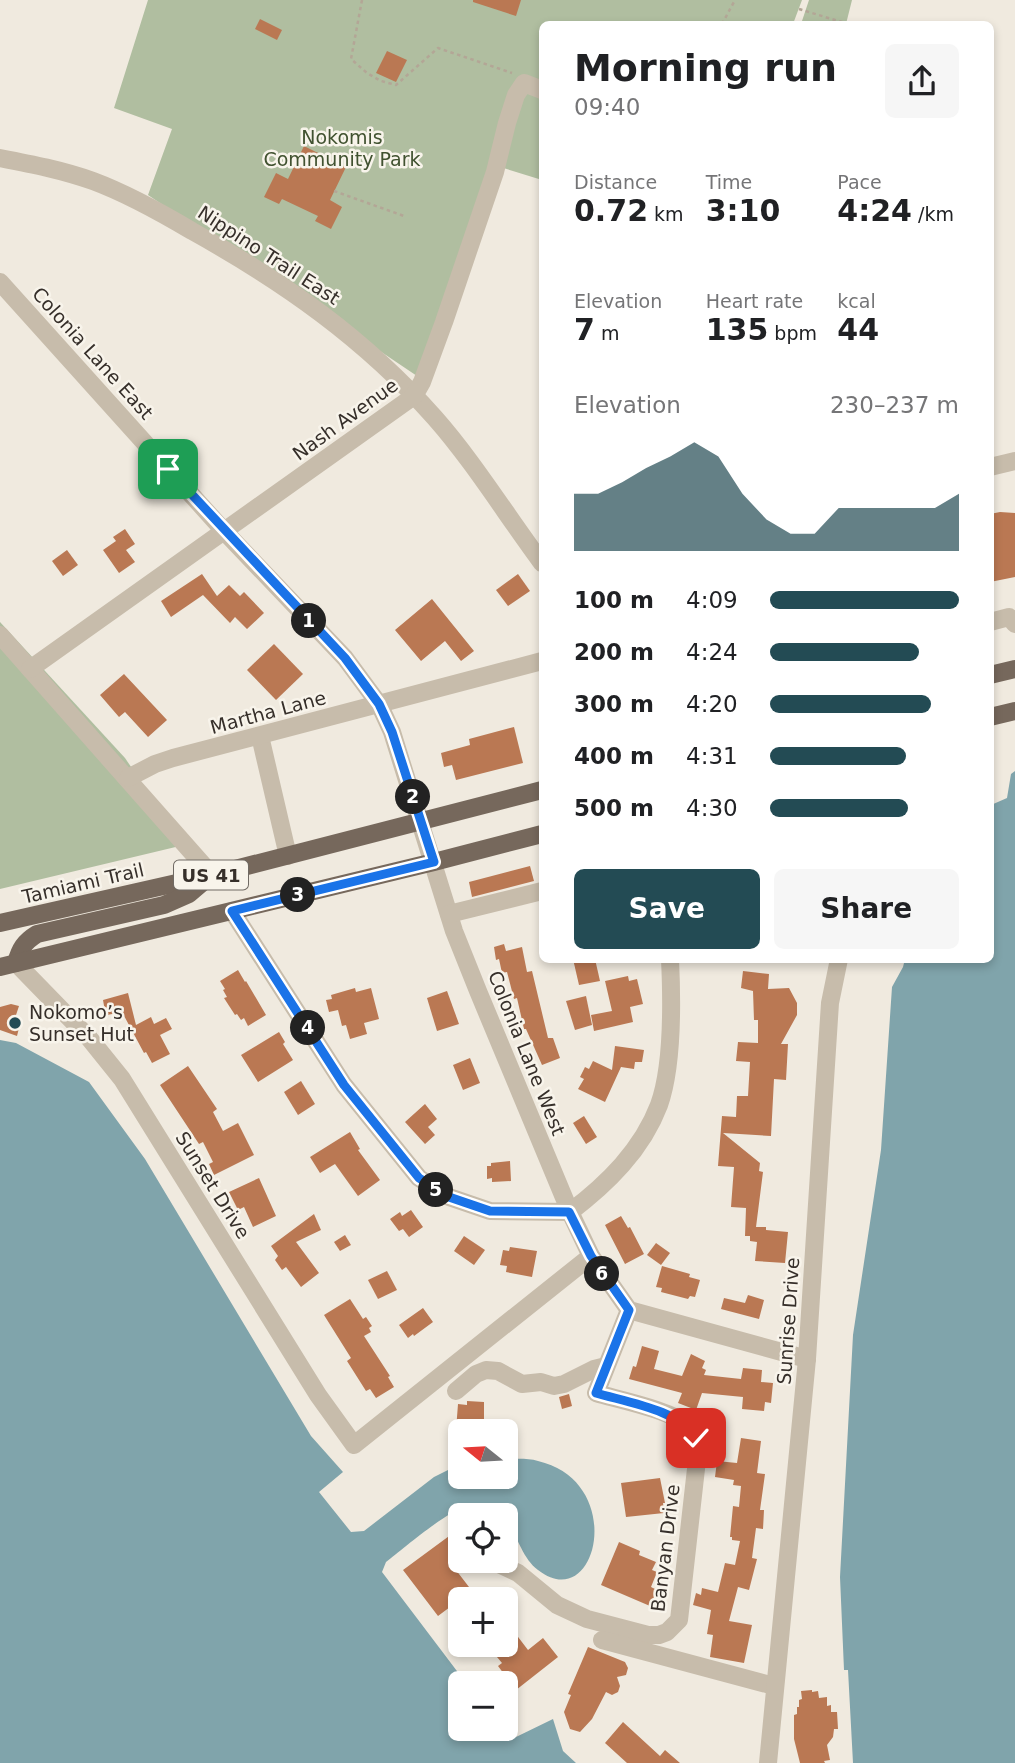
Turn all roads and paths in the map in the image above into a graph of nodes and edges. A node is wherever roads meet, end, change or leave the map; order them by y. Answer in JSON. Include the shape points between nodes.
{"nodes":[{"id":1,"x":362,"y":0,"type":"edge"},
{"id":2,"x":735,"y":0,"type":"edge"},
{"id":3,"x":799,"y":9,"type":"dead end"},
{"id":4,"x":724,"y":21,"type":"edge"},
{"id":5,"x":838,"y":21,"type":"edge"},
{"id":6,"x":524,"y":83,"type":"junction"},
{"id":7,"x":539,"y":89,"type":"edge"},
{"id":8,"x":0,"y":158,"type":"edge"},
{"id":9,"x":334,"y":191,"type":"dead end"},
{"id":10,"x":404,"y":216,"type":"dead end"},
{"id":11,"x":0,"y":282,"type":"edge"},
{"id":12,"x":414,"y":396,"type":"junction"},
{"id":13,"x":1015,"y":461,"type":"edge"},
{"id":14,"x":994,"y":466,"type":"edge"},
{"id":15,"x":224,"y":531,"type":"junction"},
{"id":16,"x":539,"y":559,"type":"edge"},
{"id":17,"x":1013,"y":619,"type":"edge"},
{"id":18,"x":994,"y":621,"type":"edge"},
{"id":19,"x":0,"y":635,"type":"edge"},
{"id":20,"x":539,"y":662,"type":"edge"},
{"id":21,"x":1015,"y":668,"type":"edge"},
{"id":22,"x":30,"y":669,"type":"junction"},
{"id":23,"x":994,"y":674,"type":"edge"},
{"id":24,"x":379,"y":704,"type":"junction"},
{"id":25,"x":1015,"y":711,"type":"edge"},
{"id":26,"x":994,"y":716,"type":"edge"},
{"id":27,"x":261,"y":736,"type":"junction"},
{"id":28,"x":128,"y":778,"type":"junction"},
{"id":29,"x":539,"y":791,"type":"edge"},
{"id":30,"x":420,"y":821,"type":"junction"},
{"id":31,"x":539,"y":835,"type":"edge"},
{"id":32,"x":288,"y":856,"type":"junction"},
{"id":33,"x":434,"y":862,"type":"junction"},
{"id":34,"x":212,"y":874,"type":"junction"},
{"id":35,"x":539,"y":892,"type":"edge"},
{"id":36,"x":232,"y":911,"type":"junction"},
{"id":37,"x":449,"y":914,"type":"junction"},
{"id":38,"x":0,"y":923,"type":"edge"},
{"id":39,"x":670,"y":963,"type":"edge"},
{"id":40,"x":838,"y":963,"type":"edge"},
{"id":41,"x":8,"y":965,"type":"edge"},
{"id":42,"x":569,"y":1212,"type":"junction"},
{"id":43,"x":591,"y":1256,"type":"junction"},
{"id":44,"x":629,"y":1310,"type":"junction"},
{"id":45,"x":807,"y":1359,"type":"junction"},
{"id":46,"x":606,"y":1366,"type":"junction"},
{"id":47,"x":456,"y":1391,"type":"dead end"},
{"id":48,"x":518,"y":1573,"type":"edge"},
{"id":49,"x":602,"y":1640,"type":"dead end"},
{"id":50,"x":774,"y":1686,"type":"junction"},
{"id":51,"x":768,"y":1763,"type":"edge"}],
"edges":[{"from":1,"to":6,"type":"path","via":[[351,59],[381,81],[396,85],[438,48],[519,75]]},
{"from":2,"to":4,"type":"path"},
{"from":3,"to":5,"type":"path"},
{"from":6,"to":7,"type":"street"},
{"from":6,"to":12,"type":"street","name":"Nash Avenue","via":[[516,95],[495,173],[440,334]]},
{"from":8,"to":12,"type":"street","name":"Nippino Trail East","via":[[92,181],[217,244],[314,306]]},
{"from":9,"to":10,"type":"path"},
{"from":11,"to":15,"type":"street","name":"Colonia Lane East"},
{"from":12,"to":15,"type":"street","name":"Nash Avenue"},
{"from":12,"to":16,"type":"street","name":"Nippino Trail East"},
{"from":13,"to":14,"type":"street"},
{"from":15,"to":22,"type":"street","name":"Nash Avenue"},
{"from":15,"to":24,"type":"street","name":"Colonia Lane East","via":[[345,658]]},
{"from":17,"to":18,"type":"street"},
{"from":19,"to":22,"type":"street"},
{"from":20,"to":24,"type":"street","name":"Martha Lane"},
{"from":21,"to":23,"type":"main road"},
{"from":22,"to":28,"type":"street"},
{"from":24,"to":27,"type":"street","name":"Martha Lane"},
{"from":24,"to":30,"type":"street","name":"Colonia Lane East"},
{"from":25,"to":26,"type":"main road"},
{"from":27,"to":28,"type":"street","name":"Martha Lane","via":[[173,758]]},
{"from":27,"to":32,"type":"street"},
{"from":28,"to":34,"type":"street"},
{"from":29,"to":30,"type":"main road","name":"Tamiami Trail","number":"US 41"},
{"from":30,"to":32,"type":"main road","name":"Tamiami Trail","number":"US 41"},
{"from":30,"to":33,"type":"street","name":"Colonia Lane East"},
{"from":31,"to":33,"type":"main road","number":"US 41"},
{"from":32,"to":34,"type":"main road","name":"Tamiami Trail","number":"US 41"},
{"from":33,"to":36,"type":"main road","number":"US 41"},
{"from":33,"to":37,"type":"street","name":"Colonia Lane West"},
{"from":34,"to":38,"type":"main road","name":"Tamiami Trail","number":"US 41"},
{"from":34,"to":41,"type":"main road","via":[[189,894],[164,905],[37,934]]},
{"from":35,"to":37,"type":"street"},
{"from":36,"to":41,"type":"main road","number":"US 41"},
{"from":36,"to":42,"type":"street","via":[[344,1085],[419,1178],[449,1197],[490,1211]]},
{"from":37,"to":42,"type":"street","name":"Colonia Lane West"},
{"from":39,"to":42,"type":"street","via":[[669,1038],[659,1104],[624,1163]]},
{"from":40,"to":45,"type":"street","name":"Sunrise Drive","via":[[830,1003]]},
{"from":41,"to":43,"type":"street","name":"Sunset Drive","via":[[89,1038],[122,1079],[318,1395],[354,1445]]},
{"from":42,"to":43,"type":"street","name":"Colonia Lane West"},
{"from":43,"to":44,"type":"street","name":"Colonia Lane West"},
{"from":44,"to":45,"type":"street"},
{"from":44,"to":46,"type":"street","name":"Banyan Drive"},
{"from":45,"to":50,"type":"street","name":"Sunrise Drive"},
{"from":46,"to":47,"type":"street","via":[[554,1386],[522,1384],[486,1370]]},
{"from":46,"to":48,"type":"street","name":"Banyan Drive","via":[[596,1393],[668,1415],[690,1428],[696,1438],[680,1620],[667,1632],[648,1635],[587,1619],[557,1605]]},
{"from":49,"to":50,"type":"street"},
{"from":50,"to":51,"type":"street","name":"Sunrise Drive"}]}
